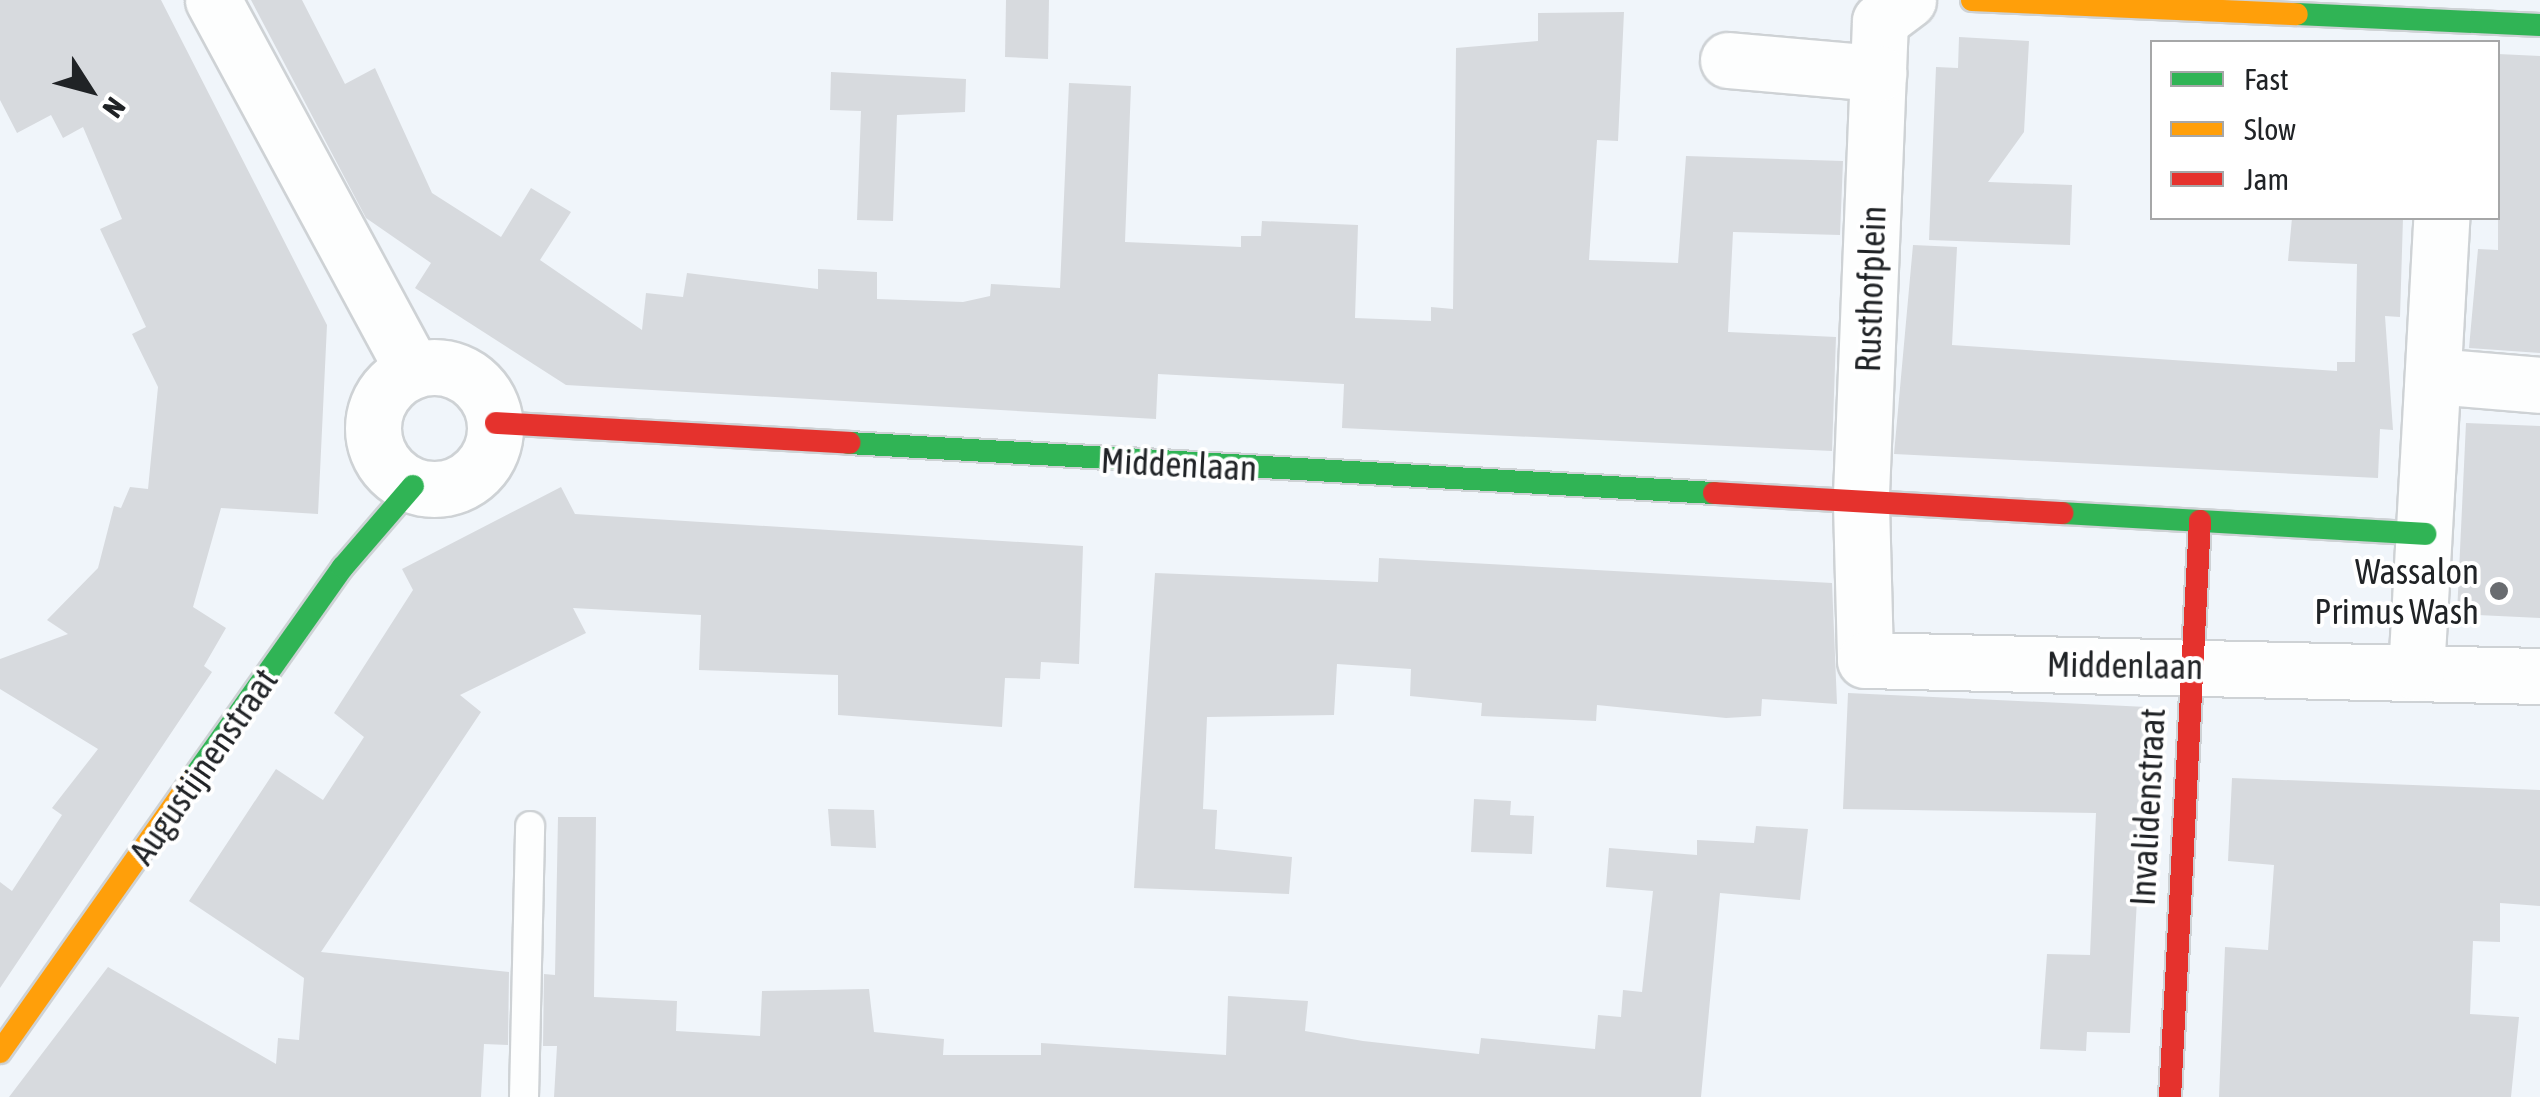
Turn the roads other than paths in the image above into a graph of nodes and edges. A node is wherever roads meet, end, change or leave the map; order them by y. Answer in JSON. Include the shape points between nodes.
{"nodes":[{"id":1,"x":213,"y":0,"type":"edge"},
{"id":2,"x":1908,"y":0,"type":"edge"},
{"id":3,"x":1972,"y":0,"type":"edge"},
{"id":4,"x":2450,"y":21,"type":"edge"},
{"id":5,"x":2540,"y":26,"type":"edge"},
{"id":6,"x":1728,"y":60,"type":"dead end"},
{"id":7,"x":1878,"y":73,"type":"junction"},
{"id":8,"x":2440,"y":220,"type":"edge"},
{"id":9,"x":413,"y":370,"type":"junction"},
{"id":10,"x":2433,"y":376,"type":"junction"},
{"id":11,"x":2540,"y":385,"type":"edge"},
{"id":12,"x":496,"y":424,"type":"junction"},
{"id":13,"x":413,"y":486,"type":"junction"},
{"id":14,"x":1862,"y":504,"type":"junction"},
{"id":15,"x":2200,"y":521,"type":"junction"},
{"id":16,"x":2425,"y":534,"type":"junction"},
{"id":17,"x":2189,"y":666,"type":"junction"},
{"id":18,"x":2416,"y":672,"type":"junction"},
{"id":19,"x":2540,"y":676,"type":"edge"},
{"id":20,"x":530,"y":826,"type":"dead end"},
{"id":21,"x":0,"y":1052,"type":"edge"},
{"id":22,"x":524,"y":1097,"type":"edge"},
{"id":23,"x":2170,"y":1097,"type":"edge"}],
"edges":[{"from":1,"to":9,"type":"street"},
{"from":2,"to":7,"type":"street","name":"Rusthofplein","via":[[1880,22]]},
{"from":3,"to":4,"type":"street"},
{"from":4,"to":5,"type":"street"},
{"from":6,"to":7,"type":"street"},
{"from":7,"to":14,"type":"street","name":"Rusthofplein"},
{"from":8,"to":10,"type":"street"},
{"from":9,"to":12,"type":"street","via":[[471,379]]},
{"from":9,"to":13,"type":"street","via":[[379,401],[372,426],[384,465]]},
{"from":10,"to":11,"type":"street"},
{"from":10,"to":16,"type":"street"},
{"from":12,"to":13,"type":"street","via":[[472,477],[448,488]]},
{"from":12,"to":14,"type":"street","name":"Middenlaan"},
{"from":13,"to":21,"type":"street","name":"Augustijnenstraat","via":[[343,568]]},
{"from":14,"to":15,"type":"street","name":"Middenlaan"},
{"from":14,"to":17,"type":"street","name":"Middenlaan","via":[[1865,660]]},
{"from":15,"to":16,"type":"street","name":"Middenlaan"},
{"from":15,"to":17,"type":"street","name":"Invalidenstraat"},
{"from":16,"to":18,"type":"street"},
{"from":17,"to":18,"type":"street","name":"Middenlaan"},
{"from":17,"to":23,"type":"street","name":"Invalidenstraat"},
{"from":18,"to":19,"type":"street","name":"Middenlaan"},
{"from":20,"to":22,"type":"lane"}]}
